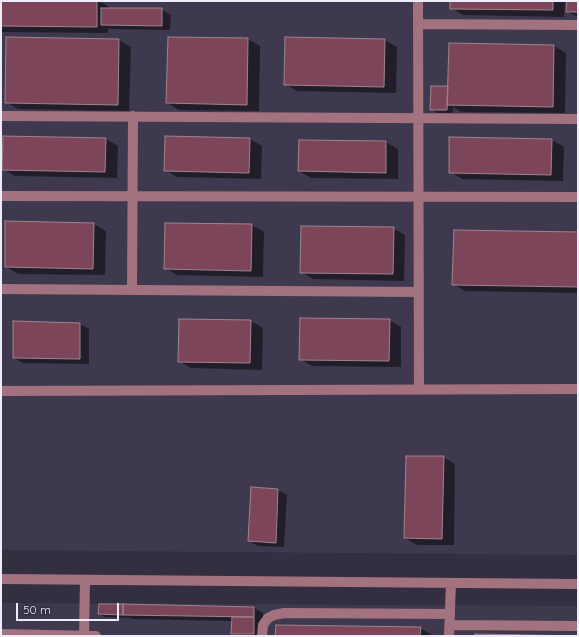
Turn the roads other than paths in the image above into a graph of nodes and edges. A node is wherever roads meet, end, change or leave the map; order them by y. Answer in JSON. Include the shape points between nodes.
{"nodes":[{"id":1,"x":418,"y":1,"type":"edge"},
{"id":2,"x":418,"y":24,"type":"junction"},
{"id":3,"x":578,"y":25,"type":"edge"},
{"id":4,"x":1,"y":116,"type":"edge"},
{"id":5,"x":133,"y":116,"type":"junction"},
{"id":6,"x":419,"y":118,"type":"junction"},
{"id":7,"x":578,"y":119,"type":"edge"},
{"id":8,"x":1,"y":196,"type":"edge"},
{"id":9,"x":133,"y":196,"type":"junction"},
{"id":10,"x":419,"y":196,"type":"junction"},
{"id":11,"x":578,"y":197,"type":"edge"},
{"id":12,"x":1,"y":289,"type":"edge"},
{"id":13,"x":132,"y":290,"type":"junction"},
{"id":14,"x":419,"y":292,"type":"junction"},
{"id":15,"x":578,"y":389,"type":"edge"},
{"id":16,"x":419,"y":390,"type":"junction"},
{"id":17,"x":1,"y":391,"type":"edge"},
{"id":18,"x":1,"y":579,"type":"edge"},
{"id":19,"x":85,"y":580,"type":"junction"},
{"id":20,"x":451,"y":583,"type":"junction"},
{"id":21,"x":578,"y":584,"type":"edge"},
{"id":22,"x":450,"y":614,"type":"junction"},
{"id":23,"x":450,"y":625,"type":"junction"},
{"id":24,"x":578,"y":626,"type":"edge"},
{"id":25,"x":1,"y":634,"type":"edge"},
{"id":26,"x":84,"y":636,"type":"edge"},
{"id":27,"x":96,"y":636,"type":"edge"},
{"id":28,"x":262,"y":636,"type":"edge"},
{"id":29,"x":449,"y":636,"type":"edge"}],
"edges":[{"from":1,"to":2,"type":"street"},
{"from":2,"to":3,"type":"street"},
{"from":2,"to":6,"type":"street"},
{"from":4,"to":5,"type":"street"},
{"from":5,"to":6,"type":"street"},
{"from":5,"to":9,"type":"street"},
{"from":6,"to":7,"type":"street"},
{"from":6,"to":10,"type":"street"},
{"from":8,"to":9,"type":"street"},
{"from":9,"to":10,"type":"street"},
{"from":9,"to":13,"type":"street"},
{"from":10,"to":11,"type":"street"},
{"from":10,"to":14,"type":"street"},
{"from":12,"to":13,"type":"street"},
{"from":13,"to":14,"type":"street"},
{"from":14,"to":16,"type":"street"},
{"from":15,"to":16,"type":"street"},
{"from":16,"to":17,"type":"street"},
{"from":18,"to":19,"type":"street"},
{"from":19,"to":20,"type":"street"},
{"from":19,"to":26,"type":"street"},
{"from":20,"to":21,"type":"street"},
{"from":20,"to":22,"type":"street"},
{"from":22,"to":23,"type":"street"},
{"from":22,"to":28,"type":"street","via":[[284,613],[268,618],[263,626]]},
{"from":23,"to":24,"type":"street"},
{"from":23,"to":29,"type":"street"},
{"from":25,"to":26,"type":"street"},
{"from":26,"to":27,"type":"street"}]}
